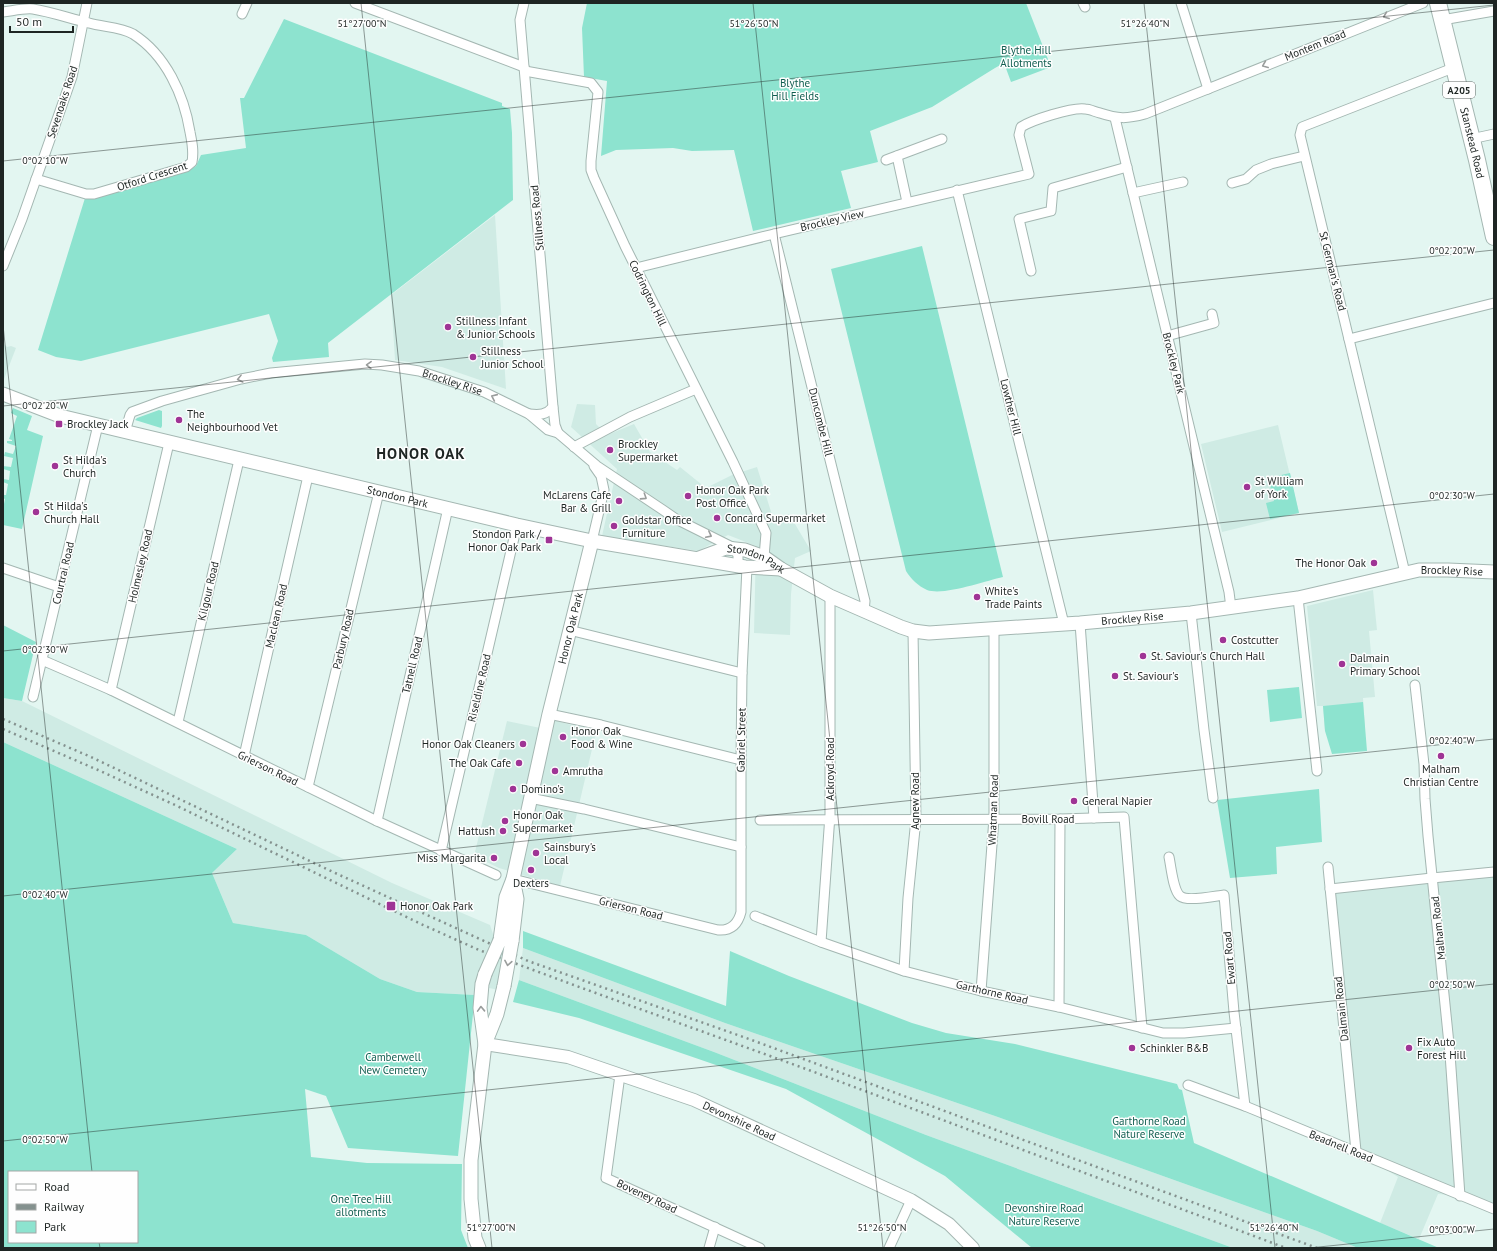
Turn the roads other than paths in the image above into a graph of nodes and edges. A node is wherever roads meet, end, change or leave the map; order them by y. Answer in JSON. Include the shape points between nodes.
{"nodes":[{"id":1,"x":87,"y":3,"type":"edge"},
{"id":2,"x":247,"y":3,"type":"edge"},
{"id":3,"x":356,"y":3,"type":"edge"},
{"id":4,"x":524,"y":3,"type":"edge"},
{"id":5,"x":1181,"y":3,"type":"edge"},
{"id":6,"x":1422,"y":3,"type":"edge"},
{"id":7,"x":1438,"y":3,"type":"edge"},
{"id":8,"x":1494,"y":11,"type":"edge"},
{"id":9,"x":3,"y":12,"type":"edge"},
{"id":10,"x":242,"y":14,"type":"dead end"},
{"id":11,"x":1442,"y":20,"type":"junction"},
{"id":12,"x":83,"y":22,"type":"junction"},
{"id":13,"x":1453,"y":68,"type":"junction"},
{"id":14,"x":524,"y":69,"type":"junction"},
{"id":15,"x":1208,"y":89,"type":"junction"},
{"id":16,"x":1115,"y":118,"type":"junction"},
{"id":17,"x":1494,"y":134,"type":"edge"},
{"id":18,"x":942,"y":139,"type":"dead end"},
{"id":19,"x":1471,"y":139,"type":"junction"},
{"id":20,"x":897,"y":156,"type":"junction"},
{"id":21,"x":1304,"y":156,"type":"junction"},
{"id":22,"x":886,"y":160,"type":"dead end"},
{"id":23,"x":1127,"y":167,"type":"junction"},
{"id":24,"x":36,"y":179,"type":"junction"},
{"id":25,"x":1183,"y":182,"type":"dead end"},
{"id":26,"x":1232,"y":183,"type":"dead end"},
{"id":27,"x":957,"y":190,"type":"junction"},
{"id":28,"x":1133,"y":194,"type":"junction"},
{"id":29,"x":907,"y":202,"type":"junction"},
{"id":30,"x":774,"y":234,"type":"junction"},
{"id":31,"x":1494,"y":237,"type":"edge"},
{"id":32,"x":3,"y":266,"type":"edge"},
{"id":33,"x":636,"y":268,"type":"junction"},
{"id":34,"x":1031,"y":271,"type":"dead end"},
{"id":35,"x":1494,"y":303,"type":"edge"},
{"id":36,"x":1212,"y":314,"type":"dead end"},
{"id":37,"x":1167,"y":336,"type":"junction"},
{"id":38,"x":1349,"y":339,"type":"junction"},
{"id":39,"x":696,"y":389,"type":"junction"},
{"id":40,"x":3,"y":394,"type":"edge"},
{"id":41,"x":553,"y":407,"type":"junction"},
{"id":42,"x":529,"y":414,"type":"junction"},
{"id":43,"x":98,"y":425,"type":"junction"},
{"id":44,"x":125,"y":432,"type":"junction"},
{"id":45,"x":558,"y":433,"type":"junction"},
{"id":46,"x":169,"y":443,"type":"junction"},
{"id":47,"x":574,"y":447,"type":"junction"},
{"id":48,"x":239,"y":460,"type":"junction"},
{"id":49,"x":590,"y":460,"type":"junction"},
{"id":50,"x":308,"y":476,"type":"junction"},
{"id":51,"x":625,"y":485,"type":"junction"},
{"id":52,"x":604,"y":490,"type":"junction"},
{"id":53,"x":379,"y":492,"type":"junction"},
{"id":54,"x":448,"y":508,"type":"junction"},
{"id":55,"x":517,"y":525,"type":"junction"},
{"id":56,"x":592,"y":541,"type":"junction"},
{"id":57,"x":734,"y":548,"type":"junction"},
{"id":58,"x":764,"y":557,"type":"junction"},
{"id":59,"x":731,"y":562,"type":"junction"},
{"id":60,"x":3,"y":568,"type":"edge"},
{"id":61,"x":781,"y":569,"type":"junction"},
{"id":62,"x":1494,"y":572,"type":"edge"},
{"id":63,"x":1405,"y":573,"type":"junction"},
{"id":64,"x":59,"y":587,"type":"junction"},
{"id":65,"x":830,"y":596,"type":"junction"},
{"id":66,"x":1298,"y":598,"type":"junction"},
{"id":67,"x":1231,"y":608,"type":"junction"},
{"id":68,"x":864,"y":611,"type":"junction"},
{"id":69,"x":1190,"y":613,"type":"junction"},
{"id":70,"x":1080,"y":623,"type":"junction"},
{"id":71,"x":1064,"y":624,"type":"junction"},
{"id":72,"x":994,"y":629,"type":"junction"},
{"id":73,"x":569,"y":630,"type":"junction"},
{"id":74,"x":913,"y":631,"type":"junction"},
{"id":75,"x":42,"y":660,"type":"junction"},
{"id":76,"x":742,"y":673,"type":"junction"},
{"id":77,"x":1415,"y":685,"type":"dead end"},
{"id":78,"x":111,"y":690,"type":"junction"},
{"id":79,"x":33,"y":697,"type":"dead end"},
{"id":80,"x":549,"y":714,"type":"junction"},
{"id":81,"x":178,"y":722,"type":"junction"},
{"id":82,"x":244,"y":756,"type":"junction"},
{"id":83,"x":741,"y":760,"type":"junction"},
{"id":84,"x":1317,"y":771,"type":"dead end"},
{"id":85,"x":308,"y":787,"type":"junction"},
{"id":86,"x":530,"y":798,"type":"junction"},
{"id":87,"x":1213,"y":798,"type":"dead end"},
{"id":88,"x":994,"y":818,"type":"junction"},
{"id":89,"x":1094,"y":818,"type":"junction"},
{"id":90,"x":916,"y":819,"type":"junction"},
{"id":91,"x":1060,"y":819,"type":"junction"},
{"id":92,"x":760,"y":820,"type":"dead end"},
{"id":93,"x":830,"y":820,"type":"junction"},
{"id":94,"x":377,"y":821,"type":"junction"},
{"id":95,"x":741,"y":847,"type":"junction"},
{"id":96,"x":441,"y":850,"type":"junction"},
{"id":97,"x":1169,"y":857,"type":"dead end"},
{"id":98,"x":1328,"y":867,"type":"dead end"},
{"id":99,"x":1494,"y":872,"type":"edge"},
{"id":100,"x":496,"y":875,"type":"dead end"},
{"id":101,"x":1432,"y":878,"type":"junction"},
{"id":102,"x":513,"y":879,"type":"junction"},
{"id":103,"x":1330,"y":889,"type":"junction"},
{"id":104,"x":741,"y":912,"type":"joint"},
{"id":105,"x":755,"y":916,"type":"dead end"},
{"id":106,"x":506,"y":940,"type":"junction"},
{"id":107,"x":821,"y":942,"type":"junction"},
{"id":108,"x":904,"y":971,"type":"junction"},
{"id":109,"x":981,"y":991,"type":"junction"},
{"id":110,"x":1059,"y":1007,"type":"junction"},
{"id":111,"x":1142,"y":1028,"type":"junction"},
{"id":112,"x":1236,"y":1028,"type":"junction"},
{"id":113,"x":485,"y":1044,"type":"junction"},
{"id":114,"x":620,"y":1075,"type":"junction"},
{"id":115,"x":1188,"y":1085,"type":"dead end"},
{"id":116,"x":1245,"y":1106,"type":"junction"},
{"id":117,"x":1356,"y":1151,"type":"junction"},
{"id":118,"x":1460,"y":1196,"type":"junction"},
{"id":119,"x":910,"y":1200,"type":"junction"},
{"id":120,"x":1494,"y":1209,"type":"edge"},
{"id":121,"x":715,"y":1227,"type":"junction"},
{"id":122,"x":479,"y":1248,"type":"edge"},
{"id":123,"x":709,"y":1248,"type":"edge"},
{"id":124,"x":760,"y":1248,"type":"edge"},
{"id":125,"x":889,"y":1248,"type":"edge"},
{"id":126,"x":973,"y":1248,"type":"edge"}],
"edges":[{"from":1,"to":12,"type":"street","name":"Sevenoaks Road"},
{"from":2,"to":10,"type":"street"},
{"from":3,"to":14,"type":"street","name":"Codrington Hill"},
{"from":4,"to":14,"type":"street","name":"Stillness Road","via":[[520,20]]},
{"from":5,"to":15,"type":"street"},
{"from":6,"to":15,"type":"street","name":"Montem Road","one_way":true},
{"from":7,"to":11,"type":"highway","name":"Stanstead Road","number":"A205"},
{"from":8,"to":11,"type":"street"},
{"from":9,"to":12,"type":"street","via":[[32,9]]},
{"from":11,"to":13,"type":"highway","name":"Stanstead Road","number":"A205"},
{"from":12,"to":24,"type":"street","name":"Sevenoaks Road","via":[[72,77]]},
{"from":12,"to":24,"type":"street","name":"Otford Crescent","via":[[133,34],[159,59],[172,78],[184,104],[194,154],[192,162],[186,167],[94,194],[86,194]]},
{"from":13,"to":19,"type":"highway","name":"Stanstead Road","number":"A205"},
{"from":13,"to":21,"type":"street","name":"St German's Road","via":[[1302,127],[1300,135]]},
{"from":14,"to":33,"type":"street","name":"Codrington Hill","via":[[591,83],[598,92],[592,170]]},
{"from":14,"to":41,"type":"street","name":"Stillness Road"},
{"from":15,"to":16,"type":"street","name":"Montem Road","via":[[1145,114]]},
{"from":16,"to":23,"type":"street","name":"Brockley Park"},
{"from":16,"to":27,"type":"street","name":"Brockley View","via":[[1086,109],[1076,109],[1029,122],[1021,127],[1019,135],[1028,174]]},
{"from":17,"to":19,"type":"street"},
{"from":18,"to":20,"type":"street"},
{"from":19,"to":31,"type":"highway","name":"Stanstead Road","number":"A205"},
{"from":20,"to":22,"type":"street"},
{"from":20,"to":29,"type":"street"},
{"from":21,"to":26,"type":"street","via":[[1271,164],[1256,170],[1246,179]]},
{"from":21,"to":38,"type":"street","name":"St German's Road"},
{"from":23,"to":28,"type":"street","name":"Brockley Park"},
{"from":23,"to":34,"type":"street","via":[[1053,188],[1051,211],[1019,219]]},
{"from":24,"to":32,"type":"street","name":"Sevenoaks Road"},
{"from":25,"to":28,"type":"street"},
{"from":27,"to":29,"type":"street","name":"Brockley View"},
{"from":27,"to":71,"type":"street","name":"Lowther Hill"},
{"from":28,"to":37,"type":"street","name":"Brockley Park"},
{"from":29,"to":30,"type":"street","name":"Brockley View"},
{"from":30,"to":33,"type":"street","name":"Brockley View"},
{"from":30,"to":68,"type":"street","name":"Duncombe Hill","via":[[865,601]]},
{"from":33,"to":39,"type":"street","name":"Codrington Hill"},
{"from":35,"to":38,"type":"street"},
{"from":36,"to":37,"type":"street","via":[[1214,322]]},
{"from":37,"to":67,"type":"street","name":"Brockley Park"},
{"from":38,"to":63,"type":"street","name":"St German's Road"},
{"from":39,"to":47,"type":"street","via":[[630,417]]},
{"from":39,"to":58,"type":"street","name":"Codrington Hill","via":[[766,533]]},
{"from":40,"to":43,"type":"main road","name":"Stondon Park","via":[[60,416]]},
{"from":41,"to":42,"type":"street","via":[[541,415]]},
{"from":41,"to":45,"type":"street","name":"Stillness Road"},
{"from":42,"to":44,"type":"street","name":"Brockley Rise","one_way":true,"via":[[484,392],[419,371],[365,364],[271,373],[162,401],[132,412]]},
{"from":42,"to":45,"type":"street","name":"Brockley Rise","via":[[548,430]]},
{"from":43,"to":44,"type":"main road","name":"Stondon Park"},
{"from":43,"to":64,"type":"street","name":"Courtrai Road"},
{"from":44,"to":46,"type":"main road","name":"Stondon Park"},
{"from":45,"to":47,"type":"street","name":"Brockley Rise"},
{"from":46,"to":48,"type":"main road","name":"Stondon Park"},
{"from":46,"to":78,"type":"street","name":"Holmesley Road"},
{"from":47,"to":49,"type":"street","name":"Brockley Rise"},
{"from":48,"to":50,"type":"main road","name":"Stondon Park"},
{"from":48,"to":81,"type":"street","name":"Kilgour Road"},
{"from":49,"to":51,"type":"street","name":"Brockley Rise"},
{"from":49,"to":52,"type":"street","via":[[601,476]]},
{"from":50,"to":53,"type":"main road","name":"Stondon Park"},
{"from":50,"to":82,"type":"street","name":"Maclean Road"},
{"from":51,"to":52,"type":"street","via":[[611,485]]},
{"from":51,"to":57,"type":"street","name":"Brockley Rise","one_way":true,"via":[[676,518]]},
{"from":52,"to":56,"type":"street"},
{"from":53,"to":54,"type":"main road","name":"Stondon Park"},
{"from":53,"to":85,"type":"street","name":"Parbury Road"},
{"from":54,"to":55,"type":"main road","name":"Stondon Park"},
{"from":54,"to":94,"type":"street","name":"Tatnell Road"},
{"from":55,"to":56,"type":"main road","name":"Stondon Park"},
{"from":55,"to":96,"type":"street","name":"Riseldine Road"},
{"from":56,"to":59,"type":"main road","name":"Stondon Park"},
{"from":56,"to":73,"type":"main road","name":"Honor Oak Park"},
{"from":57,"to":58,"type":"main road","name":"Stondon Park"},
{"from":57,"to":59,"type":"street","via":[[738,561]]},
{"from":57,"to":59,"type":"main road","name":"Stondon Park","via":[[726,548]]},
{"from":58,"to":61,"type":"main road","name":"Stondon Park"},
{"from":59,"to":61,"type":"main road","name":"Stondon Park"},
{"from":59,"to":76,"type":"street","name":"Gabriel Street"},
{"from":60,"to":64,"type":"street"},
{"from":61,"to":65,"type":"main road","name":"Brockley Rise"},
{"from":62,"to":63,"type":"main road","name":"Brockley Rise","via":[[1434,570]]},
{"from":63,"to":66,"type":"main road","name":"Brockley Rise"},
{"from":64,"to":75,"type":"street","name":"Courtrai Road"},
{"from":65,"to":68,"type":"main road","name":"Brockley Rise"},
{"from":65,"to":93,"type":"street","name":"Ackroyd Road"},
{"from":66,"to":67,"type":"main road","name":"Brockley Rise"},
{"from":66,"to":84,"type":"street"},
{"from":67,"to":69,"type":"main road","name":"Brockley Rise"},
{"from":68,"to":74,"type":"main road","name":"Brockley Rise"},
{"from":69,"to":70,"type":"main road","name":"Brockley Rise"},
{"from":69,"to":87,"type":"street"},
{"from":70,"to":71,"type":"main road","name":"Brockley Rise"},
{"from":70,"to":89,"type":"street"},
{"from":71,"to":72,"type":"main road","name":"Brockley Rise"},
{"from":72,"to":74,"type":"main road","name":"Brockley Rise","via":[[929,633]]},
{"from":72,"to":88,"type":"street","name":"Whatman Road"},
{"from":73,"to":76,"type":"street"},
{"from":73,"to":80,"type":"main road","name":"Honor Oak Park"},
{"from":74,"to":90,"type":"street","name":"Agnew Road"},
{"from":75,"to":78,"type":"street","name":"Grierson Road"},
{"from":75,"to":79,"type":"street","name":"Courtrai Road"},
{"from":76,"to":83,"type":"street","name":"Gabriel Street"},
{"from":77,"to":101,"type":"street","name":"Malham Road","via":[[1424,764]]},
{"from":78,"to":81,"type":"street","name":"Grierson Road"},
{"from":80,"to":83,"type":"street"},
{"from":80,"to":86,"type":"main road","name":"Honor Oak Park"},
{"from":81,"to":82,"type":"street","name":"Grierson Road"},
{"from":82,"to":85,"type":"street","name":"Grierson Road"},
{"from":83,"to":95,"type":"street","name":"Gabriel Street"},
{"from":85,"to":94,"type":"street","name":"Grierson Road"},
{"from":86,"to":95,"type":"street"},
{"from":86,"to":102,"type":"main road","name":"Honor Oak Park"},
{"from":88,"to":90,"type":"street","name":"Bovill Road"},
{"from":88,"to":91,"type":"street","name":"Bovill Road"},
{"from":88,"to":109,"type":"street","name":"Whatman Road"},
{"from":89,"to":91,"type":"street","name":"Bovill Road"},
{"from":89,"to":111,"type":"street","name":"Bovill Road","via":[[1124,817]]},
{"from":90,"to":93,"type":"street","name":"Bovill Road"},
{"from":90,"to":108,"type":"street","name":"Agnew Road"},
{"from":91,"to":110,"type":"street"},
{"from":92,"to":93,"type":"street","name":"Bovill Road"},
{"from":93,"to":107,"type":"street","name":"Ackroyd Road"},
{"from":94,"to":96,"type":"street","name":"Grierson Road"},
{"from":95,"to":104,"type":"street","name":"Gabriel Street"},
{"from":96,"to":100,"type":"street","name":"Grierson Road"},
{"from":97,"to":112,"type":"street","name":"Ewart Road","via":[[1175,890],[1180,897],[1188,899],[1224,895]]},
{"from":98,"to":103,"type":"street","name":"Dalmain Road"},
{"from":99,"to":101,"type":"street"},
{"from":101,"to":103,"type":"street"},
{"from":101,"to":118,"type":"street","name":"Malham Road","via":[[1450,1054]]},
{"from":102,"to":104,"type":"street","name":"Grierson Road","via":[[718,930],[733,927]]},
{"from":102,"to":106,"type":"main road","name":"Honor Oak Park","via":[[506,897]]},
{"from":103,"to":117,"type":"street","name":"Dalmain Road"},
{"from":105,"to":107,"type":"street","name":"Garthorne Road"},
{"from":106,"to":113,"type":"main road","name":"Honor Oak Park","one_way":true,"bridge":true,"via":[[504,986],[497,1014]]},
{"from":113,"to":106,"type":"main road","name":"Honor Oak Park","one_way":true,"bridge":true,"via":[[480,1008],[482,984],[485,974]]},
{"from":107,"to":108,"type":"street","name":"Garthorne Road"},
{"from":108,"to":109,"type":"street","name":"Garthorne Road"},
{"from":109,"to":110,"type":"street","name":"Garthorne Road"},
{"from":110,"to":111,"type":"street","name":"Garthorne Road"},
{"from":111,"to":112,"type":"street","name":"Garthorne Road","via":[[1163,1033],[1184,1033]]},
{"from":112,"to":116,"type":"street","name":"Ewart Road"},
{"from":113,"to":114,"type":"street","name":"Devonshire Road","via":[[568,1057]]},
{"from":113,"to":122,"type":"main road","name":"Honor Oak Park","via":[[471,1160],[471,1199],[475,1238]]},
{"from":114,"to":119,"type":"street","name":"Devonshire Road","via":[[694,1100]]},
{"from":114,"to":121,"type":"street","name":"Boveney Road","via":[[606,1178]]},
{"from":115,"to":116,"type":"street","name":"Beadnell Road"},
{"from":116,"to":117,"type":"street","name":"Beadnell Road"},
{"from":117,"to":118,"type":"street","name":"Beadnell Road"},
{"from":118,"to":120,"type":"street","name":"Beadnell Road"},
{"from":119,"to":125,"type":"street"},
{"from":119,"to":126,"type":"street","name":"Devonshire Road","via":[[949,1224]]},
{"from":121,"to":123,"type":"street"},
{"from":121,"to":124,"type":"street","name":"Boveney Road"}]}
